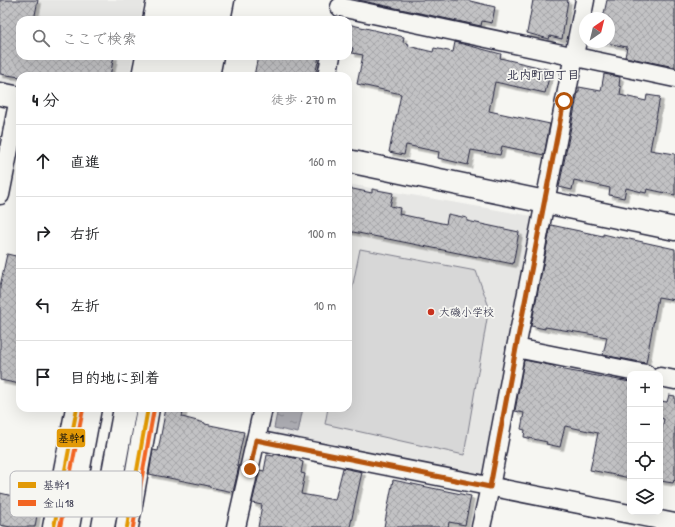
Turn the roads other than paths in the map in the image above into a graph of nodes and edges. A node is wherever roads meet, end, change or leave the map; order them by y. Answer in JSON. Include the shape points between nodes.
{"nodes":[{"id":1,"x":158,"y":0,"type":"edge"},
{"id":2,"x":170,"y":0,"type":"edge"},
{"id":3,"x":190,"y":0,"type":"edge"},
{"id":4,"x":211,"y":0,"type":"edge"},
{"id":5,"x":223,"y":0,"type":"edge"},
{"id":6,"x":585,"y":0,"type":"edge"},
{"id":7,"x":340,"y":9,"type":"edge"},
{"id":8,"x":155,"y":16,"type":"edge"},
{"id":9,"x":167,"y":16,"type":"edge"},
{"id":10,"x":186,"y":16,"type":"edge"},
{"id":11,"x":207,"y":16,"type":"edge"},
{"id":12,"x":220,"y":16,"type":"edge"},
{"id":13,"x":573,"y":57,"type":"junction"},
{"id":14,"x":146,"y":60,"type":"edge"},
{"id":15,"x":157,"y":60,"type":"edge"},
{"id":16,"x":177,"y":60,"type":"edge"},
{"id":17,"x":198,"y":60,"type":"edge"},
{"id":18,"x":211,"y":60,"type":"edge"},
{"id":19,"x":330,"y":60,"type":"edge"},
{"id":20,"x":144,"y":72,"type":"edge"},
{"id":21,"x":155,"y":72,"type":"edge"},
{"id":22,"x":175,"y":72,"type":"edge"},
{"id":23,"x":195,"y":72,"type":"edge"},
{"id":24,"x":209,"y":72,"type":"edge"},
{"id":25,"x":328,"y":72,"type":"edge"},
{"id":26,"x":675,"y":78,"type":"edge"},
{"id":27,"x":13,"y":97,"type":"edge"},
{"id":28,"x":352,"y":162,"type":"edge"},
{"id":29,"x":0,"y":195,"type":"edge"},
{"id":30,"x":545,"y":202,"type":"junction"},
{"id":31,"x":675,"y":229,"type":"edge"},
{"id":32,"x":516,"y":348,"type":"junction"},
{"id":33,"x":631,"y":371,"type":"edge"},
{"id":34,"x":663,"y":378,"type":"edge"},
{"id":35,"x":675,"y":380,"type":"edge"},
{"id":36,"x":76,"y":412,"type":"edge"},
{"id":37,"x":89,"y":412,"type":"edge"},
{"id":38,"x":124,"y":412,"type":"edge"},
{"id":39,"x":147,"y":412,"type":"edge"},
{"id":40,"x":262,"y":412,"type":"edge"},
{"id":41,"x":256,"y":440,"type":"junction"},
{"id":42,"x":65,"y":471,"type":"edge"},
{"id":43,"x":79,"y":471,"type":"edge"},
{"id":44,"x":113,"y":471,"type":"edge"},
{"id":45,"x":137,"y":471,"type":"edge"},
{"id":46,"x":490,"y":487,"type":"junction"},
{"id":47,"x":56,"y":517,"type":"edge"},
{"id":48,"x":71,"y":517,"type":"edge"},
{"id":49,"x":104,"y":517,"type":"edge"},
{"id":50,"x":130,"y":517,"type":"edge"},
{"id":51,"x":675,"y":523,"type":"edge"},
{"id":52,"x":54,"y":527,"type":"edge"},
{"id":53,"x":69,"y":527,"type":"edge"},
{"id":54,"x":102,"y":527,"type":"edge"},
{"id":55,"x":128,"y":527,"type":"edge"},
{"id":56,"x":236,"y":527,"type":"edge"},
{"id":57,"x":481,"y":527,"type":"edge"}],
"edges":[{"from":1,"to":8,"type":"main road"},
{"from":2,"to":9,"type":"main road"},
{"from":3,"to":10,"type":"main road"},
{"from":4,"to":11,"type":"main road"},
{"from":5,"to":12,"type":"main road"},
{"from":6,"to":13,"type":"street"},
{"from":7,"to":13,"type":"street"},
{"from":13,"to":26,"type":"street"},
{"from":13,"to":30,"type":"street"},
{"from":14,"to":20,"type":"main road"},
{"from":15,"to":21,"type":"main road"},
{"from":16,"to":22,"type":"main road"},
{"from":17,"to":23,"type":"main road"},
{"from":18,"to":24,"type":"main road"},
{"from":19,"to":25,"type":"street"},
{"from":27,"to":29,"type":"street"},
{"from":28,"to":30,"type":"main road"},
{"from":30,"to":31,"type":"main road"},
{"from":30,"to":32,"type":"street"},
{"from":32,"to":33,"type":"street"},
{"from":32,"to":46,"type":"street"},
{"from":34,"to":35,"type":"street"},
{"from":36,"to":42,"type":"main road"},
{"from":37,"to":43,"type":"main road"},
{"from":38,"to":44,"type":"main road"},
{"from":39,"to":45,"type":"main road"},
{"from":40,"to":41,"type":"street"},
{"from":41,"to":46,"type":"street"},
{"from":41,"to":56,"type":"street"},
{"from":46,"to":51,"type":"street"},
{"from":46,"to":57,"type":"street"},
{"from":47,"to":52,"type":"main road"},
{"from":48,"to":53,"type":"main road"},
{"from":49,"to":54,"type":"main road"},
{"from":50,"to":55,"type":"main road"}]}
